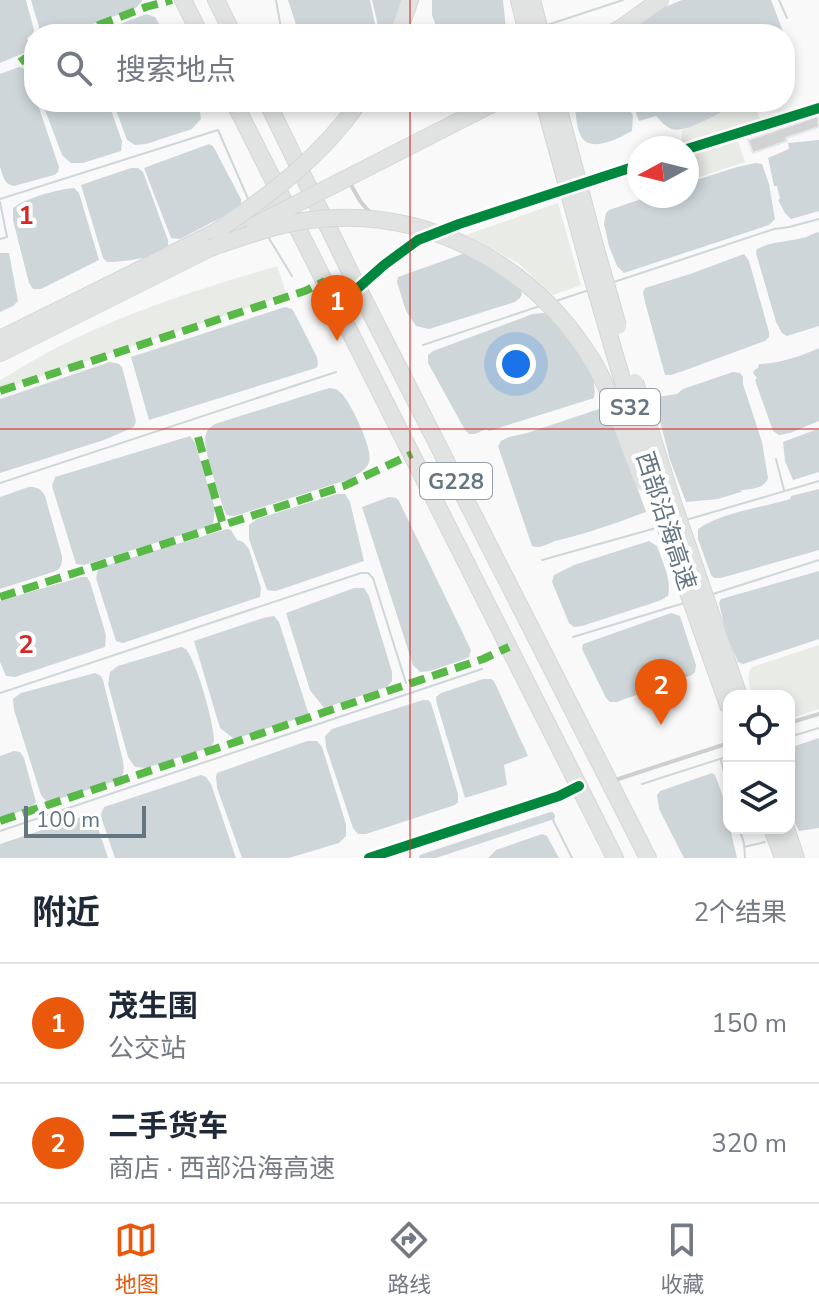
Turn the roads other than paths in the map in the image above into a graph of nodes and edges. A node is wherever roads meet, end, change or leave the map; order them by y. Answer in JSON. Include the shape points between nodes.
{"nodes":[{"id":1,"x":183,"y":0,"type":"edge"},
{"id":2,"x":216,"y":0,"type":"edge"},
{"id":3,"x":410,"y":0,"type":"edge"},
{"id":4,"x":519,"y":0,"type":"edge"},
{"id":5,"x":532,"y":0,"type":"edge"},
{"id":6,"x":542,"y":0,"type":"edge"},
{"id":7,"x":660,"y":0,"type":"edge"},
{"id":8,"x":673,"y":0,"type":"edge"},
{"id":9,"x":195,"y":24,"type":"edge"},
{"id":10,"x":228,"y":24,"type":"edge"},
{"id":11,"x":402,"y":24,"type":"edge"},
{"id":12,"x":525,"y":24,"type":"edge"},
{"id":13,"x":538,"y":24,"type":"edge"},
{"id":14,"x":546,"y":24,"type":"edge"},
{"id":15,"x":627,"y":24,"type":"edge"},
{"id":16,"x":645,"y":24,"type":"edge"},
{"id":17,"x":819,"y":108,"type":"edge"},
{"id":18,"x":239,"y":112,"type":"edge"},
{"id":19,"x":272,"y":112,"type":"edge"},
{"id":20,"x":352,"y":112,"type":"edge"},
{"id":21,"x":454,"y":112,"type":"edge"},
{"id":22,"x":476,"y":112,"type":"edge"},
{"id":23,"x":547,"y":112,"type":"edge"},
{"id":24,"x":560,"y":112,"type":"edge"},
{"id":25,"x":699,"y":145,"type":"edge"},
{"id":26,"x":342,"y":168,"type":"dead end"},
{"id":27,"x":627,"y":169,"type":"edge"},
{"id":28,"x":217,"y":231,"type":"junction"},
{"id":29,"x":441,"y":231,"type":"junction"},
{"id":30,"x":210,"y":248,"type":"junction"},
{"id":31,"x":358,"y":288,"type":"junction"},
{"id":32,"x":114,"y":289,"type":"junction"},
{"id":33,"x":0,"y":339,"type":"edge"},
{"id":34,"x":0,"y":353,"type":"edge"},
{"id":35,"x":668,"y":536,"type":"junction"},
{"id":36,"x":558,"y":680,"type":"junction"},
{"id":37,"x":737,"y":690,"type":"edge"},
{"id":38,"x":723,"y":691,"type":"edge"},
{"id":39,"x":532,"y":693,"type":"junction"},
{"id":40,"x":819,"y":714,"type":"edge"},
{"id":41,"x":795,"y":721,"type":"edge"},
{"id":42,"x":723,"y":745,"type":"edge"},
{"id":43,"x":609,"y":782,"type":"junction"},
{"id":44,"x":579,"y":786,"type":"junction"},
{"id":45,"x":774,"y":834,"type":"edge"},
{"id":46,"x":788,"y":834,"type":"edge"},
{"id":47,"x":369,"y":858,"type":"edge"},
{"id":48,"x":615,"y":858,"type":"edge"},
{"id":49,"x":648,"y":858,"type":"edge"},
{"id":50,"x":783,"y":858,"type":"edge"},
{"id":51,"x":796,"y":858,"type":"edge"}],
"edges":[{"from":1,"to":9,"type":"highway"},
{"from":2,"to":10,"type":"highway"},
{"from":3,"to":11,"type":"highway"},
{"from":4,"to":12,"type":"highway"},
{"from":5,"to":13,"type":"highway"},
{"from":6,"to":14,"type":"highway"},
{"from":7,"to":15,"type":"highway"},
{"from":8,"to":16,"type":"highway"},
{"from":17,"to":25,"type":"street"},
{"from":18,"to":39,"type":"highway","number":"G228"},
{"from":19,"to":31,"type":"highway","number":"G228"},
{"from":20,"to":28,"type":"highway","bridge":true,"via":[[316,154]]},
{"from":21,"to":28,"type":"highway","bridge":true},
{"from":22,"to":30,"type":"highway","bridge":true},
{"from":23,"to":35,"type":"highway","name":"西部沿海高速","number":"S32","bridge":true},
{"from":24,"to":37,"type":"highway","name":"西部沿海高速","number":"S32","bridge":true,"via":[[637,391]]},
{"from":26,"to":29,"type":"lane","via":[[371,213]]},
{"from":27,"to":29,"type":"street"},
{"from":28,"to":32,"type":"highway"},
{"from":29,"to":31,"type":"street","via":[[401,251]]},
{"from":30,"to":32,"type":"highway"},
{"from":30,"to":35,"type":"highway","bridge":true,"via":[[307,220],[361,218],[430,230],[491,258],[550,306],[593,362]]},
{"from":31,"to":36,"type":"highway","number":"G228"},
{"from":32,"to":33,"type":"highway"},
{"from":32,"to":34,"type":"highway"},
{"from":35,"to":38,"type":"highway","name":"西部沿海高速","number":"S32","bridge":true},
{"from":36,"to":39,"type":"highway","via":[[538,675],[531,682]]},
{"from":36,"to":43,"type":"highway","number":"G228"},
{"from":39,"to":44,"type":"highway","number":"G228"},
{"from":40,"to":41,"type":"lane"},
{"from":42,"to":43,"type":"lane"},
{"from":43,"to":49,"type":"highway","number":"G228"},
{"from":44,"to":47,"type":"street"},
{"from":44,"to":48,"type":"highway","number":"G228"},
{"from":45,"to":50,"type":"highway"},
{"from":46,"to":51,"type":"highway"}]}
